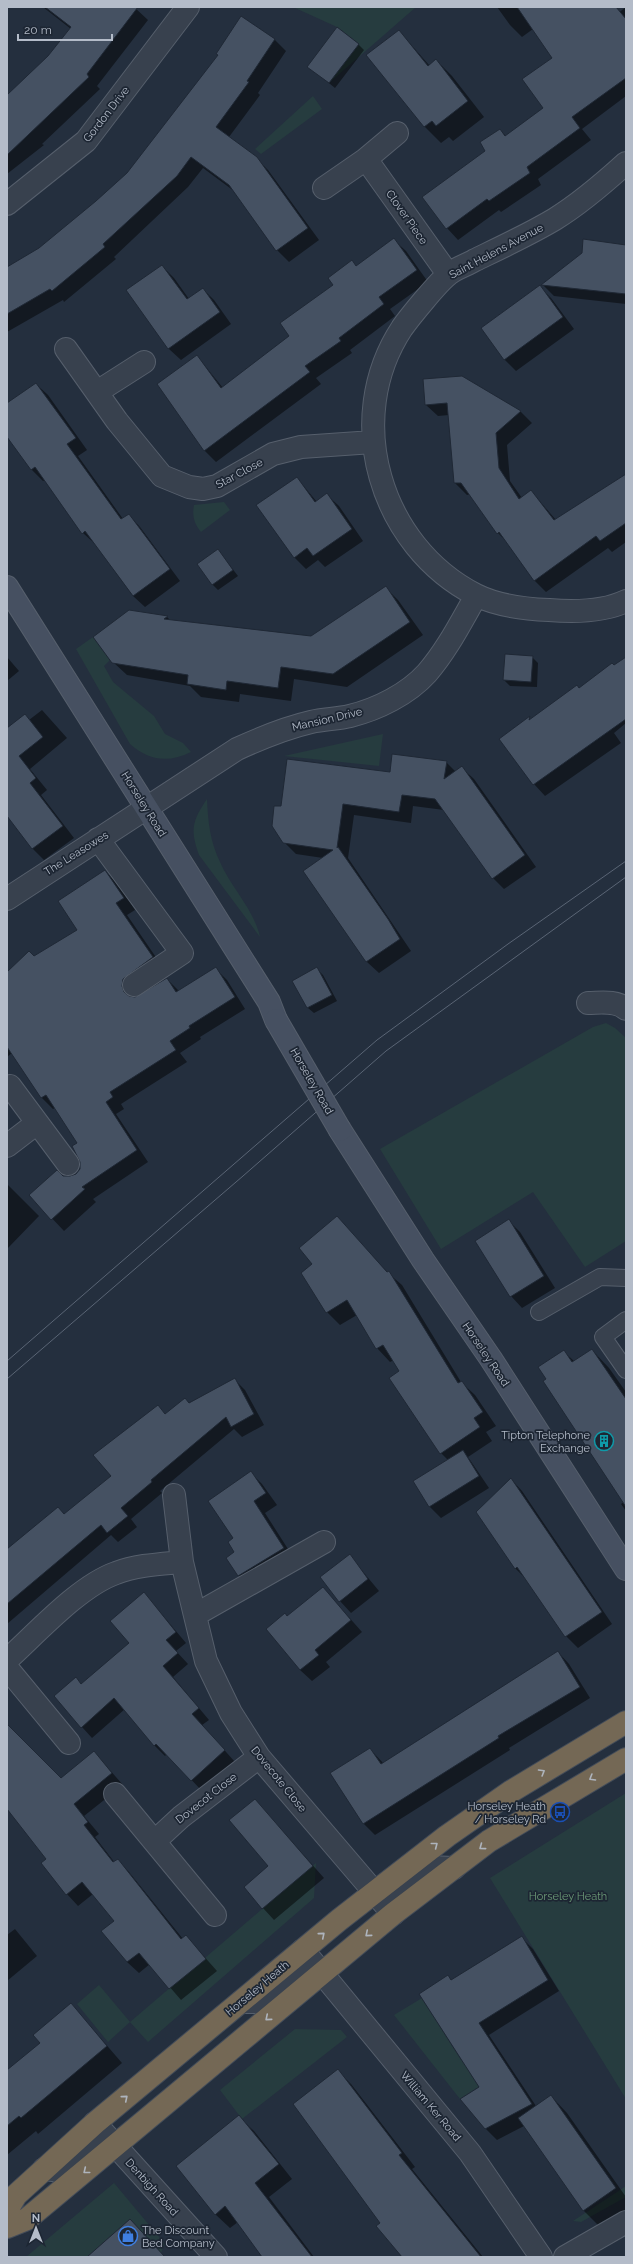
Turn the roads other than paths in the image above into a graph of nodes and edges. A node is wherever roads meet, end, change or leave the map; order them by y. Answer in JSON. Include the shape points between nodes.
{"nodes":[{"id":1,"x":188,"y":7,"type":"edge"},
{"id":2,"x":397,"y":134,"type":"dead end"},
{"id":3,"x":366,"y":159,"type":"junction"},
{"id":4,"x":626,"y":163,"type":"edge"},
{"id":5,"x":324,"y":188,"type":"dead end"},
{"id":6,"x":7,"y":204,"type":"edge"},
{"id":7,"x":448,"y":274,"type":"junction"},
{"id":8,"x":66,"y":349,"type":"dead end"},
{"id":9,"x":144,"y":362,"type":"dead end"},
{"id":10,"x":97,"y":392,"type":"junction"},
{"id":11,"x":374,"y":442,"type":"junction"},
{"id":12,"x":7,"y":587,"type":"edge"},
{"id":13,"x":476,"y":596,"type":"junction"},
{"id":14,"x":626,"y":601,"type":"edge"},
{"id":15,"x":146,"y":808,"type":"junction"},
{"id":16,"x":98,"y":839,"type":"junction"},
{"id":17,"x":7,"y":899,"type":"edge"},
{"id":18,"x":134,"y":985,"type":"dead end"},
{"id":19,"x":588,"y":1003,"type":"dead end"},
{"id":20,"x":626,"y":1009,"type":"edge"},
{"id":21,"x":10,"y":1086,"type":"dead end"},
{"id":22,"x":38,"y":1123,"type":"junction"},
{"id":23,"x":7,"y":1146,"type":"edge"},
{"id":24,"x":68,"y":1164,"type":"dead end"},
{"id":25,"x":626,"y":1278,"type":"edge"},
{"id":26,"x":539,"y":1312,"type":"dead end"},
{"id":27,"x":626,"y":1320,"type":"edge"},
{"id":28,"x":626,"y":1370,"type":"edge"},
{"id":29,"x":174,"y":1495,"type":"dead end"},
{"id":30,"x":324,"y":1542,"type":"dead end"},
{"id":31,"x":182,"y":1562,"type":"junction"},
{"id":32,"x":626,"y":1569,"type":"edge"},
{"id":33,"x":195,"y":1615,"type":"junction"},
{"id":34,"x":7,"y":1660,"type":"edge"},
{"id":35,"x":7,"y":1668,"type":"edge"},
{"id":36,"x":626,"y":1722,"type":"edge"},
{"id":37,"x":69,"y":1744,"type":"dead end"},
{"id":38,"x":259,"y":1757,"type":"junction"},
{"id":39,"x":626,"y":1759,"type":"edge"},
{"id":40,"x":115,"y":1794,"type":"dead end"},
{"id":41,"x":155,"y":1841,"type":"junction"},
{"id":42,"x":384,"y":1903,"type":"junction"},
{"id":43,"x":215,"y":1915,"type":"dead end"},
{"id":44,"x":312,"y":1962,"type":"junction"},
{"id":45,"x":105,"y":2134,"type":"junction"},
{"id":46,"x":7,"y":2210,"type":"edge"},
{"id":47,"x":626,"y":2222,"type":"edge"},
{"id":48,"x":7,"y":2227,"type":"edge"},
{"id":49,"x":216,"y":2257,"type":"edge"},
{"id":50,"x":541,"y":2257,"type":"edge"},
{"id":51,"x":565,"y":2257,"type":"edge"}],
"edges":[{"from":1,"to":6,"type":"street","name":"Gordon Drive","via":[[86,141]]},
{"from":2,"to":3,"type":"street"},
{"from":3,"to":5,"type":"street"},
{"from":3,"to":7,"type":"street","name":"Clover Piece"},
{"from":4,"to":7,"type":"street","name":"Saint Helens Avenue","via":[[556,219]]},
{"from":7,"to":11,"type":"street","name":"Saint Helens Avenue","via":[[403,327],[389,351],[378,377],[374,408]]},
{"from":8,"to":10,"type":"street","name":"Star Close"},
{"from":9,"to":10,"type":"street"},
{"from":10,"to":11,"type":"street","name":"Star Close","via":[[162,476],[189,487],[203,489],[217,486],[273,454],[301,447]]},
{"from":11,"to":13,"type":"street","name":"Saint Helens Avenue","via":[[385,490],[392,510],[405,532],[424,557],[443,574]]},
{"from":12,"to":15,"type":"street","name":"Horseley Road"},
{"from":13,"to":14,"type":"street","name":"Saint Helens Avenue","via":[[519,609],[569,611],[616,606]]},
{"from":13,"to":15,"type":"street","name":"Mansion Drive","via":[[449,644],[427,673],[410,688],[381,705],[350,716],[279,731],[244,745]]},
{"from":15,"to":16,"type":"street","name":"The Leasowes"},
{"from":15,"to":32,"type":"street","name":"Horseley Road","bridge":true,"via":[[269,1002],[276,1020],[340,1130]]},
{"from":16,"to":17,"type":"street","name":"The Leasowes"},
{"from":16,"to":18,"type":"street","via":[[182,953]]},
{"from":19,"to":20,"type":"street","via":[[608,1002]]},
{"from":21,"to":22,"type":"street"},
{"from":22,"to":23,"type":"street"},
{"from":22,"to":24,"type":"street"},
{"from":25,"to":26,"type":"lane","via":[[600,1277]]},
{"from":27,"to":28,"type":"lane","via":[[603,1337]]},
{"from":29,"to":31,"type":"street","name":"Dovecote Close"},
{"from":30,"to":33,"type":"street"},
{"from":31,"to":33,"type":"street","name":"Dovecote Close"},
{"from":31,"to":34,"type":"street","via":[[116,1573],[84,1590]]},
{"from":33,"to":38,"type":"street","name":"Dovecote Close","via":[[206,1661],[231,1713]]},
{"from":35,"to":37,"type":"street"},
{"from":42,"to":36,"type":"highway","name":"Horseley Heath","one_way":true,"via":[[447,1836],[510,1792]]},
{"from":38,"to":41,"type":"street","name":"Dovecot Close","via":[[181,1817]]},
{"from":38,"to":42,"type":"street","name":"Dovecote Close"},
{"from":39,"to":42,"type":"highway","name":"Horseley Heath","one_way":true,"via":[[489,1841],[454,1868]]},
{"from":40,"to":41,"type":"street"},
{"from":41,"to":43,"type":"street"},
{"from":42,"to":44,"type":"highway","name":"Horseley Heath","one_way":true},
{"from":44,"to":42,"type":"highway","name":"Horseley Heath","one_way":true},
{"from":44,"to":45,"type":"highway","name":"Horseley Heath","one_way":true},
{"from":45,"to":44,"type":"highway","name":"Horseley Heath","one_way":true,"via":[[241,2002]]},
{"from":44,"to":50,"type":"street","name":"William Ker Road","via":[[470,2153]]},
{"from":45,"to":46,"type":"highway","name":"Horseley Heath","via":[[44,2169],[16,2195]]},
{"from":45,"to":48,"type":"highway","name":"Horseley Heath","one_way":true,"via":[[27,2219]]},
{"from":45,"to":49,"type":"street","name":"Denbigh Road"},
{"from":47,"to":51,"type":"street"}]}
